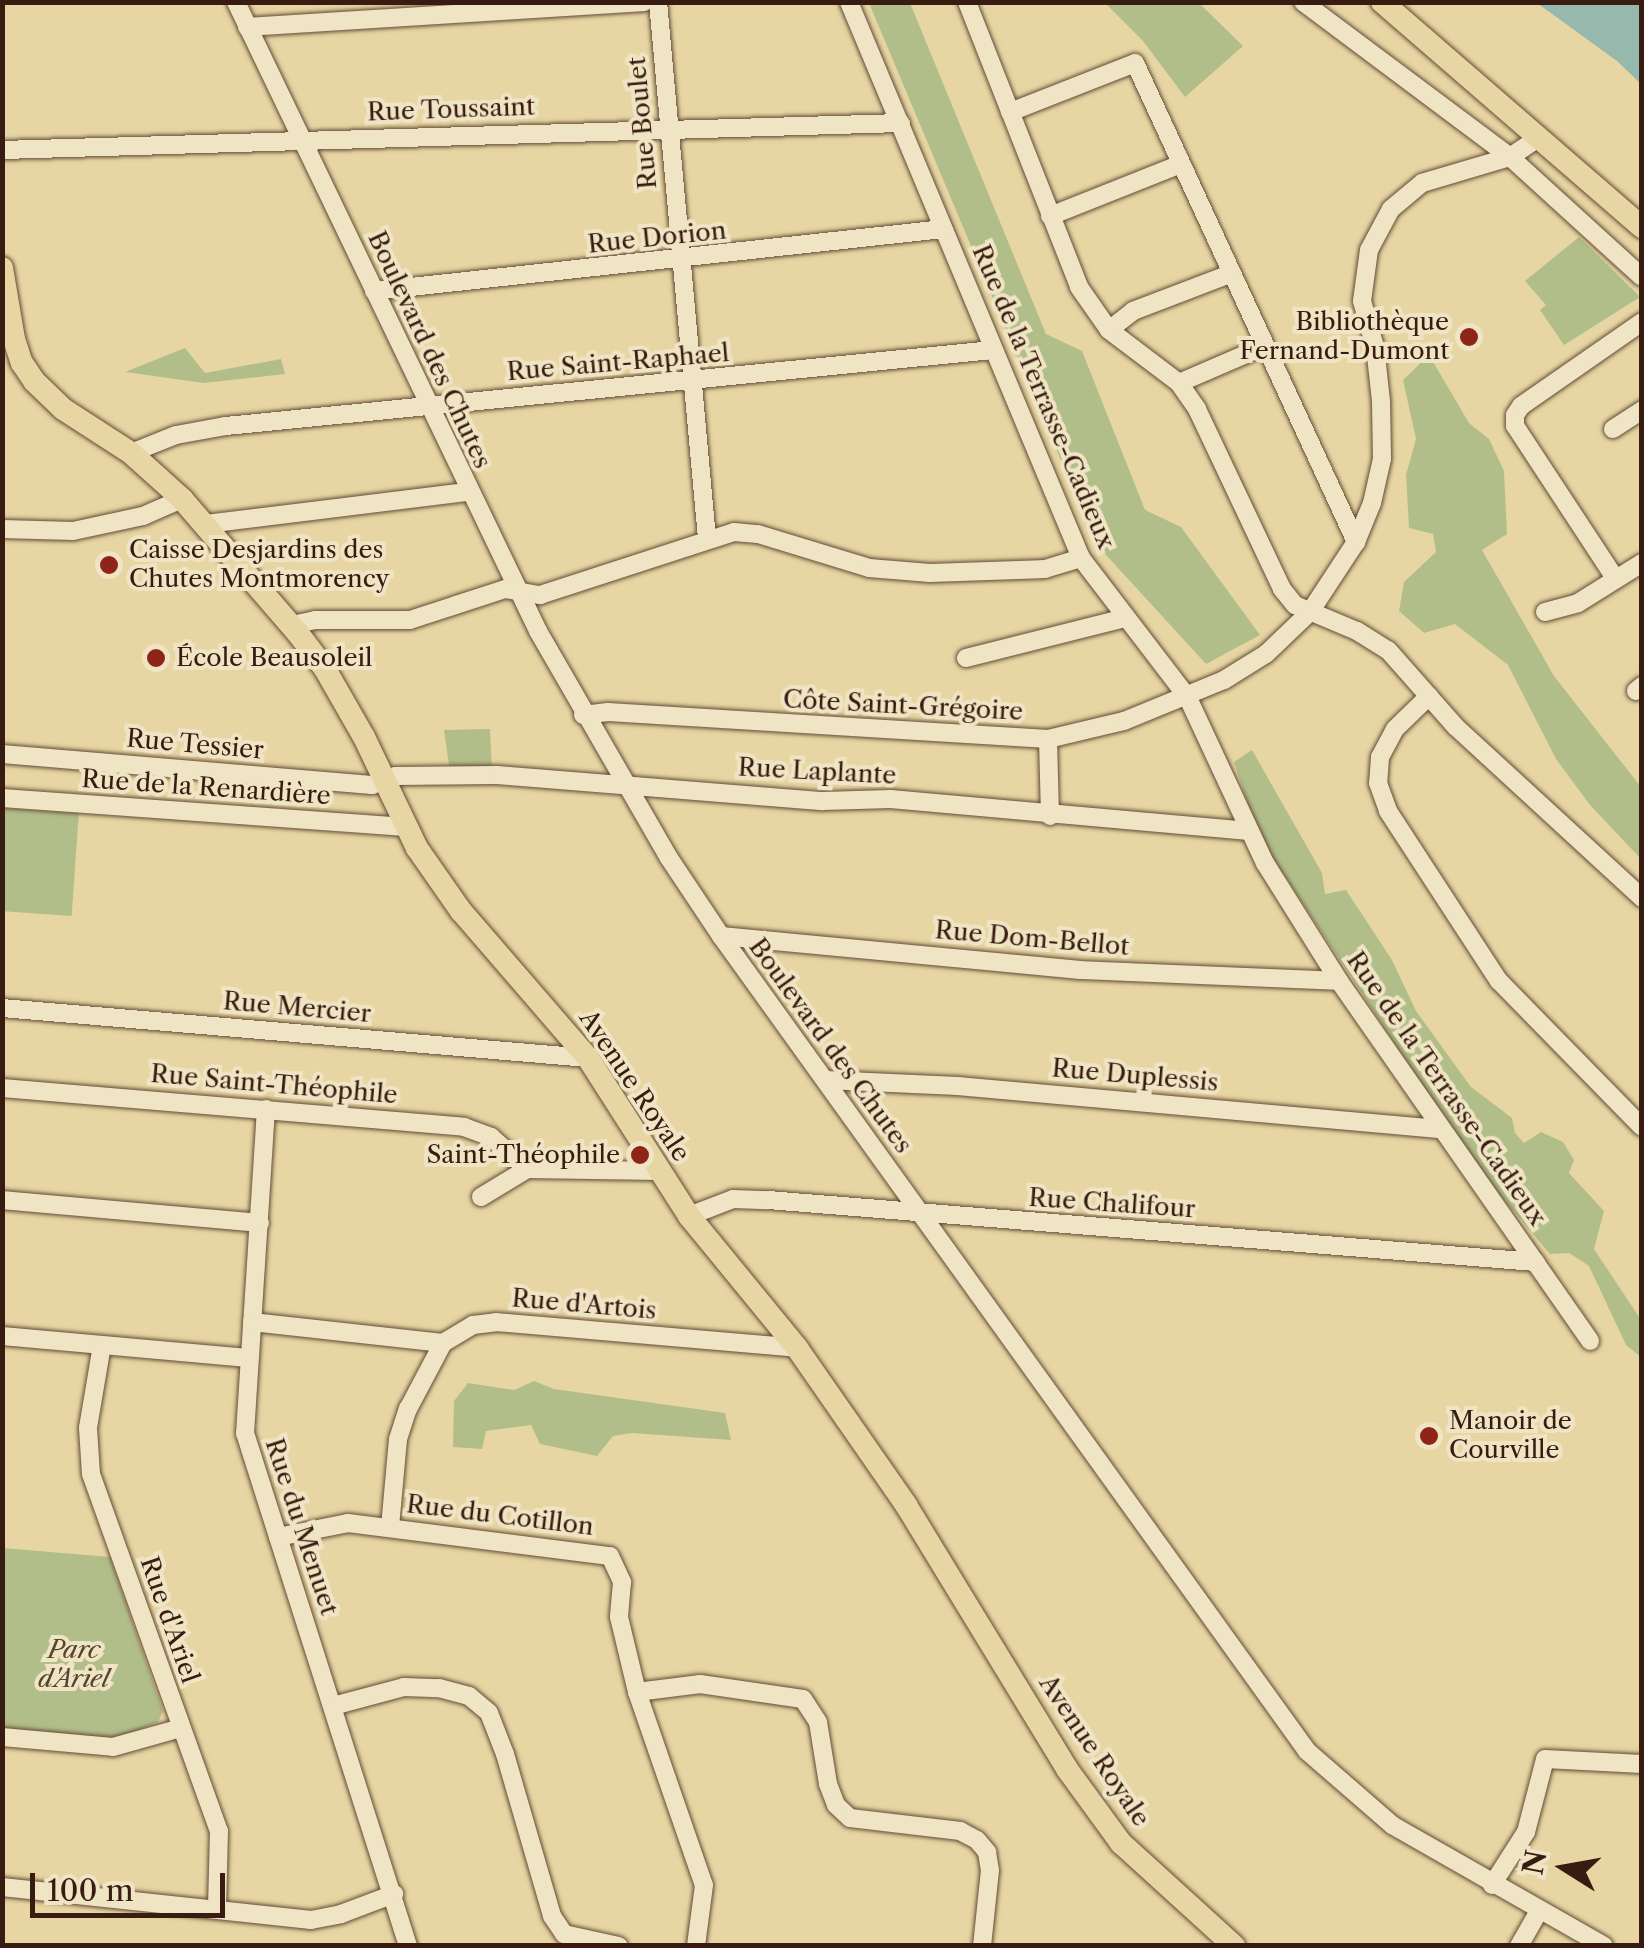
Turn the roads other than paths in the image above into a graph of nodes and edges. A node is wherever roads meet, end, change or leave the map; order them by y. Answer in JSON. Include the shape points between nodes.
{"nodes":[{"id":1,"x":236,"y":2,"type":"edge"},
{"id":2,"x":644,"y":2,"type":"edge"},
{"id":3,"x":658,"y":2,"type":"edge"},
{"id":4,"x":849,"y":2,"type":"edge"},
{"id":5,"x":968,"y":2,"type":"edge"},
{"id":6,"x":1304,"y":2,"type":"edge"},
{"id":7,"x":1382,"y":2,"type":"edge"},
{"id":8,"x":247,"y":27,"type":"junction"},
{"id":9,"x":1010,"y":112,"type":"junction"},
{"id":10,"x":901,"y":123,"type":"junction"},
{"id":11,"x":667,"y":129,"type":"junction"},
{"id":12,"x":1538,"y":138,"type":"junction"},
{"id":13,"x":301,"y":142,"type":"junction"},
{"id":14,"x":2,"y":150,"type":"edge"},
{"id":15,"x":1510,"y":157,"type":"junction"},
{"id":16,"x":1181,"y":164,"type":"junction"},
{"id":17,"x":1050,"y":216,"type":"junction"},
{"id":18,"x":1642,"y":227,"type":"edge"},
{"id":19,"x":944,"y":229,"type":"junction"},
{"id":20,"x":682,"y":261,"type":"junction"},
{"id":21,"x":2,"y":268,"type":"edge"},
{"id":22,"x":1230,"y":274,"type":"junction"},
{"id":23,"x":1642,"y":277,"type":"edge"},
{"id":24,"x":374,"y":292,"type":"junction"},
{"id":25,"x":1642,"y":322,"type":"edge"},
{"id":26,"x":1109,"y":330,"type":"junction"},
{"id":27,"x":8,"y":339,"type":"edge"},
{"id":28,"x":1265,"y":346,"type":"junction"},
{"id":29,"x":994,"y":350,"type":"junction"},
{"id":30,"x":692,"y":383,"type":"junction"},
{"id":31,"x":1180,"y":383,"type":"junction"},
{"id":32,"x":427,"y":406,"type":"junction"},
{"id":33,"x":1642,"y":410,"type":"edge"},
{"id":34,"x":1614,"y":430,"type":"dead end"},
{"id":35,"x":131,"y":453,"type":"junction"},
{"id":36,"x":468,"y":492,"type":"junction"},
{"id":37,"x":182,"y":499,"type":"junction"},
{"id":38,"x":206,"y":524,"type":"junction"},
{"id":39,"x":2,"y":529,"type":"edge"},
{"id":40,"x":708,"y":538,"type":"junction"},
{"id":41,"x":1356,"y":542,"type":"junction"},
{"id":42,"x":1081,"y":558,"type":"junction"},
{"id":43,"x":1632,"y":574,"type":"edge"},
{"id":44,"x":518,"y":591,"type":"junction"},
{"id":45,"x":1310,"y":612,"type":"junction"},
{"id":46,"x":1545,"y":612,"type":"dead end"},
{"id":47,"x":1126,"y":618,"type":"junction"},
{"id":48,"x":292,"y":626,"type":"junction"},
{"id":49,"x":966,"y":658,"type":"dead end"},
{"id":50,"x":1429,"y":696,"type":"junction"},
{"id":51,"x":1188,"y":698,"type":"junction"},
{"id":52,"x":583,"y":714,"type":"junction"},
{"id":53,"x":1048,"y":738,"type":"junction"},
{"id":54,"x":2,"y":754,"type":"edge"},
{"id":55,"x":382,"y":781,"type":"junction"},
{"id":56,"x":625,"y":785,"type":"junction"},
{"id":57,"x":2,"y":798,"type":"edge"},
{"id":58,"x":1050,"y":816,"type":"junction"},
{"id":59,"x":406,"y":827,"type":"junction"},
{"id":60,"x":1249,"y":831,"type":"junction"},
{"id":61,"x":1642,"y":898,"type":"edge"},
{"id":62,"x":721,"y":936,"type":"junction"},
{"id":63,"x":1340,"y":981,"type":"junction"},
{"id":64,"x":2,"y":1008,"type":"edge"},
{"id":65,"x":588,"y":1058,"type":"junction"},
{"id":66,"x":825,"y":1080,"type":"junction"},
{"id":67,"x":2,"y":1088,"type":"edge"},
{"id":68,"x":266,"y":1108,"type":"junction"},
{"id":69,"x":1642,"y":1127,"type":"edge"},
{"id":70,"x":1441,"y":1129,"type":"junction"},
{"id":71,"x":527,"y":1169,"type":"junction"},
{"id":72,"x":659,"y":1171,"type":"junction"},
{"id":73,"x":481,"y":1197,"type":"dead end"},
{"id":74,"x":2,"y":1200,"type":"edge"},
{"id":75,"x":916,"y":1209,"type":"junction"},
{"id":76,"x":689,"y":1216,"type":"junction"},
{"id":77,"x":260,"y":1223,"type":"junction"},
{"id":78,"x":1535,"y":1262,"type":"junction"},
{"id":79,"x":252,"y":1322,"type":"junction"},
{"id":80,"x":2,"y":1336,"type":"edge"},
{"id":81,"x":1590,"y":1341,"type":"dead end"},
{"id":82,"x":443,"y":1343,"type":"junction"},
{"id":83,"x":102,"y":1345,"type":"junction"},
{"id":84,"x":797,"y":1348,"type":"junction"},
{"id":85,"x":248,"y":1358,"type":"junction"},
{"id":86,"x":390,"y":1528,"type":"junction"},
{"id":87,"x":278,"y":1538,"type":"junction"},
{"id":88,"x":637,"y":1692,"type":"junction"},
{"id":89,"x":333,"y":1706,"type":"junction"},
{"id":90,"x":181,"y":1728,"type":"junction"},
{"id":91,"x":2,"y":1736,"type":"edge"},
{"id":92,"x":1642,"y":1764,"type":"edge"},
{"id":93,"x":1492,"y":1885,"type":"junction"},
{"id":94,"x":2,"y":1887,"type":"edge"},
{"id":95,"x":394,"y":1894,"type":"junction"},
{"id":96,"x":216,"y":1909,"type":"junction"},
{"id":97,"x":1539,"y":1911,"type":"junction"},
{"id":98,"x":408,"y":1946,"type":"edge"},
{"id":99,"x":620,"y":1946,"type":"edge"},
{"id":100,"x":696,"y":1946,"type":"edge"},
{"id":101,"x":982,"y":1946,"type":"edge"},
{"id":102,"x":1234,"y":1946,"type":"edge"},
{"id":103,"x":1520,"y":1946,"type":"edge"},
{"id":104,"x":1604,"y":1946,"type":"edge"}],
"edges":[{"from":1,"to":8,"type":"street","name":"Boulevard des Chutes"},
{"from":2,"to":8,"type":"street"},
{"from":3,"to":11,"type":"street","name":"Rue Boulet"},
{"from":4,"to":10,"type":"street","name":"Rue de la Terrasse-Cadieux"},
{"from":5,"to":9,"type":"street"},
{"from":6,"to":15,"type":"street"},
{"from":7,"to":12,"type":"main road"},
{"from":8,"to":13,"type":"street","name":"Boulevard des Chutes"},
{"from":9,"to":16,"type":"street","via":[[1135,63]]},
{"from":9,"to":17,"type":"street"},
{"from":10,"to":11,"type":"street","name":"Rue Toussaint"},
{"from":10,"to":19,"type":"street","name":"Rue de la Terrasse-Cadieux"},
{"from":11,"to":13,"type":"street","name":"Rue Toussaint"},
{"from":11,"to":20,"type":"street","name":"Rue Boulet"},
{"from":12,"to":15,"type":"street","name":"Côte Saint-Grégoire"},
{"from":12,"to":18,"type":"main road"},
{"from":13,"to":14,"type":"street","name":"Rue Toussaint"},
{"from":13,"to":24,"type":"street","name":"Boulevard des Chutes"},
{"from":15,"to":23,"type":"street"},
{"from":15,"to":41,"type":"street","name":"Côte Saint-Grégoire","via":[[1422,184],[1391,209],[1368,250],[1362,301],[1375,347],[1382,458]]},
{"from":16,"to":17,"type":"street"},
{"from":16,"to":22,"type":"street"},
{"from":17,"to":26,"type":"street","via":[[1079,287]]},
{"from":19,"to":20,"type":"street","name":"Rue Dorion"},
{"from":19,"to":29,"type":"street","name":"Rue de la Terrasse-Cadieux"},
{"from":20,"to":24,"type":"street","name":"Rue Dorion"},
{"from":20,"to":30,"type":"street","name":"Rue Boulet"},
{"from":21,"to":27,"type":"main road","name":"Avenue Royale"},
{"from":22,"to":26,"type":"street","via":[[1133,310]]},
{"from":22,"to":28,"type":"street"},
{"from":24,"to":32,"type":"street","name":"Boulevard des Chutes"},
{"from":25,"to":43,"type":"street","via":[[1515,415],[1515,426]]},
{"from":26,"to":31,"type":"street"},
{"from":27,"to":35,"type":"main road","name":"Avenue Royale","via":[[43,392]]},
{"from":28,"to":31,"type":"street"},
{"from":28,"to":41,"type":"street"},
{"from":29,"to":30,"type":"street","name":"Rue Saint-Raphael"},
{"from":29,"to":42,"type":"street","name":"Rue de la Terrasse-Cadieux"},
{"from":30,"to":32,"type":"street","name":"Rue Saint-Raphael"},
{"from":30,"to":40,"type":"street","name":"Rue Boulet"},
{"from":31,"to":45,"type":"street","via":[[1282,589]]},
{"from":32,"to":35,"type":"street","name":"Rue Saint-Raphael","via":[[226,426],[176,435]]},
{"from":32,"to":36,"type":"street","name":"Boulevard des Chutes"},
{"from":33,"to":34,"type":"street"},
{"from":35,"to":37,"type":"main road","name":"Avenue Royale"},
{"from":36,"to":38,"type":"street"},
{"from":36,"to":44,"type":"street","name":"Boulevard des Chutes"},
{"from":37,"to":38,"type":"main road","name":"Avenue Royale"},
{"from":37,"to":39,"type":"street","via":[[143,516],[74,531]]},
{"from":38,"to":48,"type":"main road","name":"Avenue Royale"},
{"from":40,"to":42,"type":"street","via":[[758,534],[869,568],[930,573],[1045,568]]},
{"from":40,"to":44,"type":"street","via":[[540,594]]},
{"from":41,"to":45,"type":"street","name":"Côte Saint-Grégoire"},
{"from":42,"to":47,"type":"street","name":"Rue de la Terrasse-Cadieux"},
{"from":43,"to":46,"type":"street","via":[[1578,604]]},
{"from":44,"to":48,"type":"street","via":[[504,589],[410,620]]},
{"from":44,"to":52,"type":"street","name":"Boulevard des Chutes"},
{"from":45,"to":50,"type":"street","via":[[1371,638]]},
{"from":45,"to":51,"type":"street","name":"Côte Saint-Grégoire","via":[[1266,654]]},
{"from":47,"to":49,"type":"street"},
{"from":47,"to":51,"type":"street","name":"Rue de la Terrasse-Cadieux"},
{"from":48,"to":55,"type":"main road","name":"Avenue Royale","via":[[325,669]]},
{"from":50,"to":61,"type":"street"},
{"from":50,"to":69,"type":"street","via":[[1395,730],[1380,757],[1378,782],[1388,811],[1499,982]]},
{"from":51,"to":53,"type":"street","name":"Côte Saint-Grégoire"},
{"from":51,"to":60,"type":"street","name":"Rue de la Terrasse-Cadieux"},
{"from":52,"to":53,"type":"street","name":"Côte Saint-Grégoire"},
{"from":52,"to":56,"type":"street","name":"Boulevard des Chutes"},
{"from":53,"to":58,"type":"street"},
{"from":54,"to":55,"type":"street","name":"Rue Tessier"},
{"from":55,"to":56,"type":"street","name":"Rue Laplante","via":[[497,774]]},
{"from":55,"to":59,"type":"main road","name":"Avenue Royale"},
{"from":56,"to":58,"type":"street","name":"Rue Laplante"},
{"from":56,"to":62,"type":"street","name":"Boulevard des Chutes"},
{"from":57,"to":59,"type":"street","name":"Rue de la Renardière"},
{"from":58,"to":60,"type":"street","name":"Rue Laplante"},
{"from":59,"to":65,"type":"main road","name":"Avenue Royale","via":[[461,911]]},
{"from":60,"to":63,"type":"street","name":"Rue de la Terrasse-Cadieux"},
{"from":62,"to":63,"type":"street","name":"Rue Dom-Bellot","via":[[1080,970]]},
{"from":62,"to":66,"type":"street","name":"Boulevard des Chutes"},
{"from":63,"to":70,"type":"street","name":"Rue de la Terrasse-Cadieux"},
{"from":64,"to":65,"type":"street","name":"Rue Mercier"},
{"from":65,"to":72,"type":"main road","name":"Avenue Royale"},
{"from":66,"to":70,"type":"street","name":"Rue Duplessis"},
{"from":66,"to":75,"type":"street","name":"Boulevard des Chutes"},
{"from":67,"to":68,"type":"street","name":"Rue Saint-Théophile"},
{"from":68,"to":71,"type":"street","name":"Rue Saint-Théophile","via":[[464,1127],[492,1137]]},
{"from":68,"to":77,"type":"street","name":"Rue du Menuet"},
{"from":70,"to":78,"type":"street","name":"Rue de la Terrasse-Cadieux"},
{"from":71,"to":72,"type":"street"},
{"from":71,"to":73,"type":"street"},
{"from":72,"to":76,"type":"main road","name":"Avenue Royale"},
{"from":74,"to":77,"type":"street"},
{"from":75,"to":76,"type":"street","name":"Rue Chalifour","via":[[733,1199]]},
{"from":75,"to":78,"type":"street","name":"Rue Chalifour","via":[[938,1216]]},
{"from":75,"to":93,"type":"street","name":"Boulevard des Chutes","via":[[1308,1751],[1392,1825]]},
{"from":76,"to":84,"type":"main road","name":"Avenue Royale"},
{"from":77,"to":79,"type":"street","name":"Rue du Menuet"},
{"from":78,"to":81,"type":"street","name":"Rue de la Terrasse-Cadieux"},
{"from":79,"to":82,"type":"street"},
{"from":79,"to":85,"type":"street","name":"Rue du Menuet"},
{"from":80,"to":83,"type":"street"},
{"from":82,"to":84,"type":"street","name":"Rue d'Artois","via":[[473,1325],[496,1322]]},
{"from":82,"to":86,"type":"street","via":[[398,1439]]},
{"from":83,"to":85,"type":"street"},
{"from":83,"to":90,"type":"street","name":"Rue d'Ariel","via":[[88,1428],[91,1474]]},
{"from":84,"to":102,"type":"main road","name":"Avenue Royale","via":[[906,1505],[1120,1843]]},
{"from":85,"to":87,"type":"street","name":"Rue du Menuet","via":[[245,1432]]},
{"from":86,"to":87,"type":"street","name":"Rue du Cotillon","via":[[337,1524]]},
{"from":86,"to":88,"type":"street","name":"Rue du Cotillon","via":[[610,1556],[622,1582],[619,1617]]},
{"from":87,"to":89,"type":"street","name":"Rue du Menuet"},
{"from":88,"to":100,"type":"street","name":"Rue du Cotillon","via":[[704,1884]]},
{"from":88,"to":101,"type":"street","via":[[700,1684],[803,1699],[818,1722],[836,1805],[850,1818],[960,1831],[987,1852]]},
{"from":89,"to":95,"type":"street","name":"Rue du Menuet"},
{"from":89,"to":99,"type":"street","via":[[404,1687],[438,1688],[468,1696],[489,1713],[552,1916],[564,1934]]},
{"from":90,"to":91,"type":"street","via":[[113,1747]]},
{"from":90,"to":96,"type":"street","name":"Rue d'Ariel","via":[[219,1831]]},
{"from":92,"to":93,"type":"street","via":[[1544,1759],[1526,1832]]},
{"from":93,"to":97,"type":"street","name":"Boulevard des Chutes"},
{"from":94,"to":96,"type":"street"},
{"from":95,"to":96,"type":"street","via":[[311,1920]]},
{"from":95,"to":98,"type":"street","name":"Rue du Menuet"},
{"from":97,"to":103,"type":"street"},
{"from":97,"to":104,"type":"street","name":"Boulevard des Chutes"}]}
